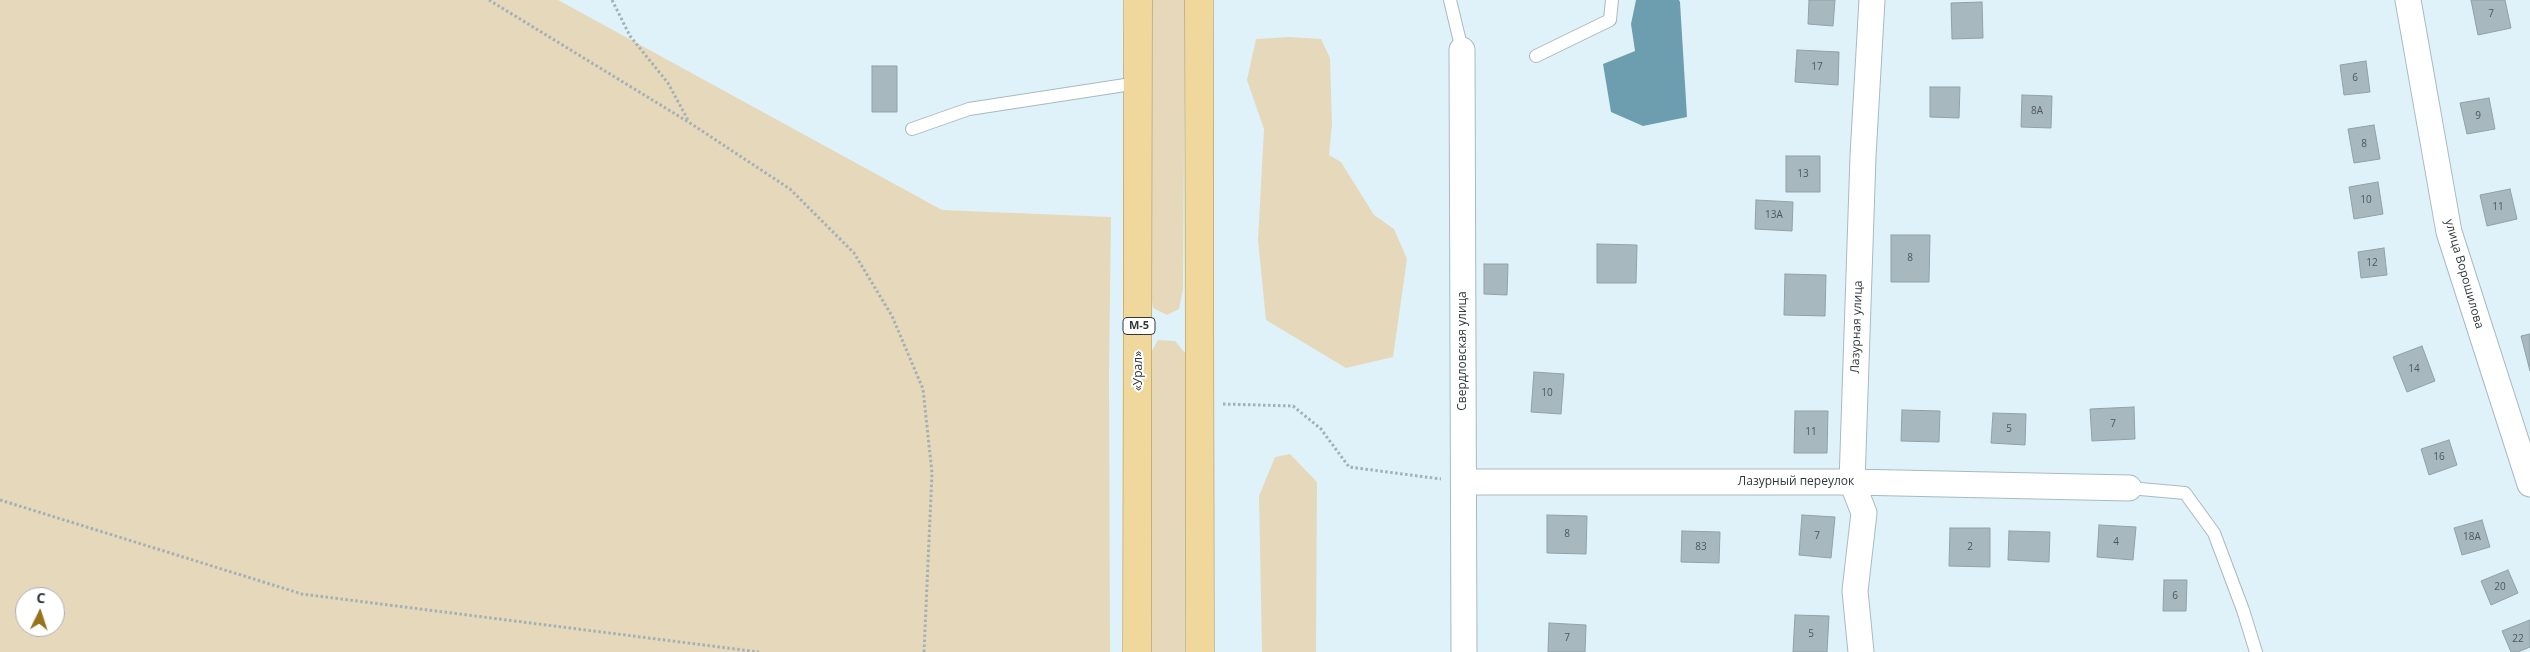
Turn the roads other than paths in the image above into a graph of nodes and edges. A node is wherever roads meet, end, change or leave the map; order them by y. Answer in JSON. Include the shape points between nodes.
{"nodes":[{"id":1,"x":1138,"y":0,"type":"edge"},
{"id":2,"x":1199,"y":0,"type":"edge"},
{"id":3,"x":1450,"y":0,"type":"edge"},
{"id":4,"x":1612,"y":0,"type":"edge"},
{"id":5,"x":1872,"y":0,"type":"edge"},
{"id":6,"x":2408,"y":0,"type":"edge"},
{"id":7,"x":1462,"y":50,"type":"joint"},
{"id":8,"x":1536,"y":56,"type":"dead end"},
{"id":9,"x":1138,"y":83,"type":"junction"},
{"id":10,"x":912,"y":129,"type":"dead end"},
{"id":11,"x":1464,"y":482,"type":"junction"},
{"id":12,"x":1852,"y":482,"type":"junction"},
{"id":13,"x":2530,"y":484,"type":"edge"},
{"id":14,"x":2129,"y":488,"type":"joint"},
{"id":15,"x":1137,"y":652,"type":"edge"},
{"id":16,"x":1200,"y":652,"type":"edge"},
{"id":17,"x":1464,"y":652,"type":"edge"},
{"id":18,"x":1861,"y":652,"type":"edge"},
{"id":19,"x":2256,"y":652,"type":"edge"}],
"edges":[{"from":1,"to":9,"type":"main road","name":"«Урал»","number":"М-5"},
{"from":2,"to":16,"type":"main road"},
{"from":3,"to":7,"type":"lane"},
{"from":4,"to":8,"type":"lane","via":[[1610,20]]},
{"from":5,"to":12,"type":"street","name":"Лазурная улица","via":[[1863,156]]},
{"from":6,"to":13,"type":"street","name":"улица Ворошилова","via":[[2449,232]]},
{"from":7,"to":11,"type":"street","name":"Свердловская улица"},
{"from":9,"to":10,"type":"lane","via":[[969,109]]},
{"from":9,"to":15,"type":"main road","name":"«Урал»","number":"М-5"},
{"from":11,"to":12,"type":"street","name":"Лазурный переулок"},
{"from":11,"to":17,"type":"street","name":"Свердловская улица"},
{"from":12,"to":14,"type":"street","name":"Лазурный переулок"},
{"from":12,"to":18,"type":"street","name":"Лазурная улица","via":[[1864,513],[1855,592]]},
{"from":14,"to":19,"type":"lane","via":[[2186,493],[2214,533],[2244,610]]}]}
